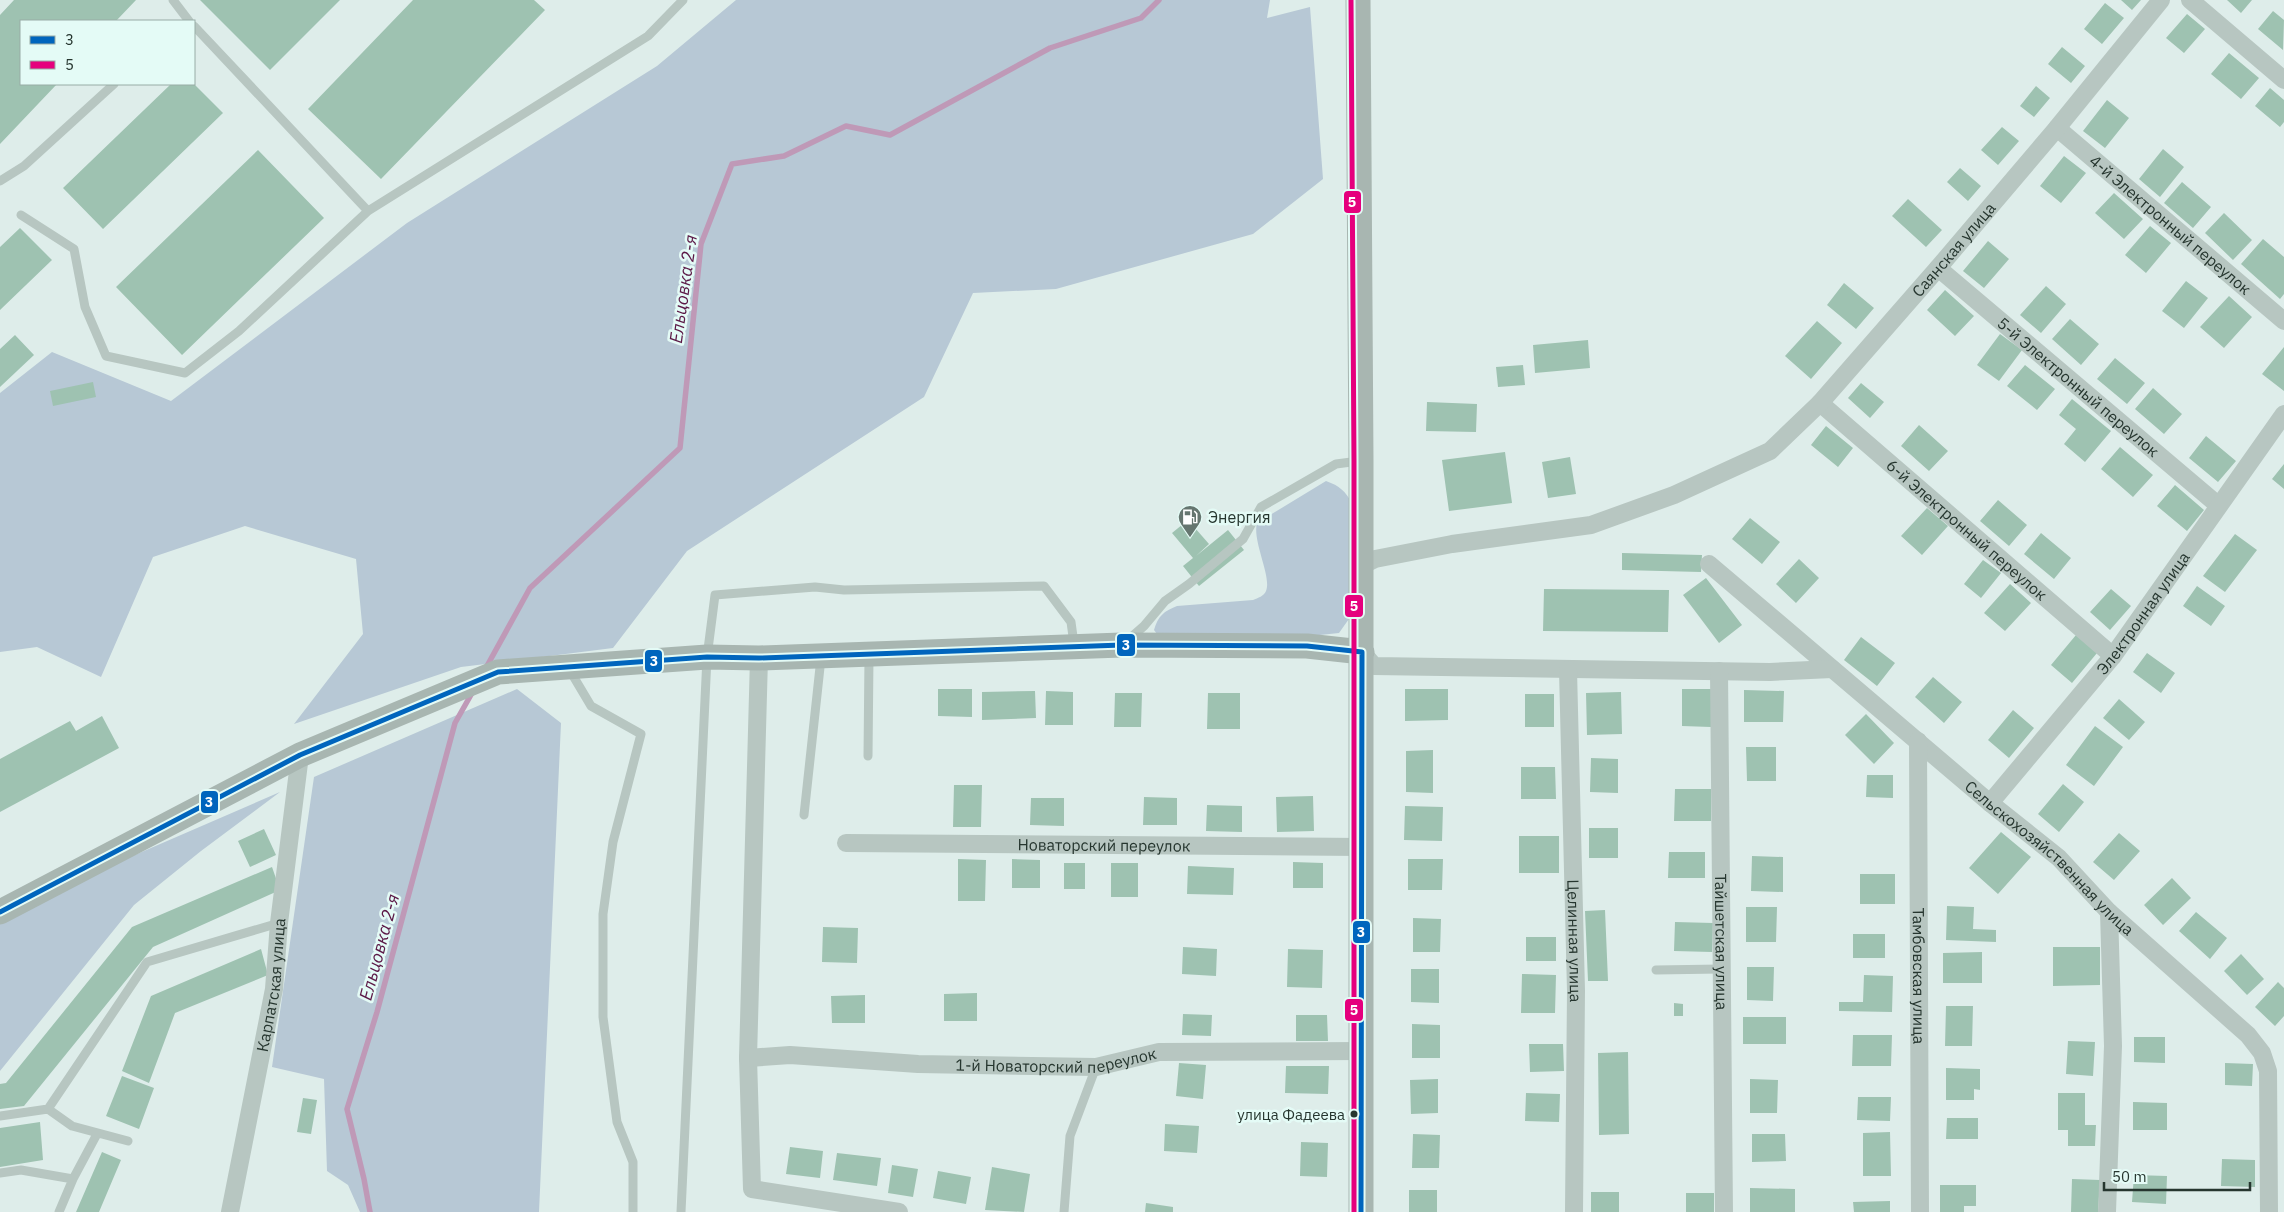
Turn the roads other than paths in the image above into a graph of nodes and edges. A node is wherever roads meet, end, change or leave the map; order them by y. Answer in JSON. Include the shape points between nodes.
{"nodes":[{"id":1,"x":173,"y":0,"type":"edge"},
{"id":2,"x":682,"y":0,"type":"edge"},
{"id":3,"x":1358,"y":0,"type":"edge"},
{"id":4,"x":2161,"y":0,"type":"edge"},
{"id":5,"x":2190,"y":0,"type":"edge"},
{"id":6,"x":186,"y":20,"type":"edge"},
{"id":7,"x":195,"y":27,"type":"edge"},
{"id":8,"x":2284,"y":80,"type":"edge"},
{"id":9,"x":113,"y":85,"type":"edge"},
{"id":10,"x":2058,"y":128,"type":"junction"},
{"id":11,"x":0,"y":182,"type":"edge"},
{"id":12,"x":368,"y":211,"type":"junction"},
{"id":13,"x":21,"y":216,"type":"dead end"},
{"id":14,"x":1938,"y":268,"type":"junction"},
{"id":15,"x":2284,"y":321,"type":"edge"},
{"id":16,"x":1820,"y":404,"type":"junction"},
{"id":17,"x":2284,"y":414,"type":"edge"},
{"id":18,"x":1361,"y":461,"type":"junction"},
{"id":19,"x":2218,"y":505,"type":"junction"},
{"id":20,"x":1709,"y":564,"type":"dead end"},
{"id":21,"x":1361,"y":566,"type":"junction"},
{"id":22,"x":1122,"y":645,"type":"junction"},
{"id":23,"x":1074,"y":647,"type":"junction"},
{"id":24,"x":1362,"y":652,"type":"junction"},
{"id":25,"x":869,"y":654,"type":"junction"},
{"id":26,"x":821,"y":656,"type":"junction"},
{"id":27,"x":2113,"y":656,"type":"junction"},
{"id":28,"x":707,"y":657,"type":"junction"},
{"id":29,"x":759,"y":658,"type":"junction"},
{"id":30,"x":568,"y":667,"type":"junction"},
{"id":31,"x":1832,"y":669,"type":"junction"},
{"id":32,"x":1568,"y":670,"type":"junction"},
{"id":33,"x":1719,"y":671,"type":"junction"},
{"id":34,"x":1918,"y":741,"type":"junction"},
{"id":35,"x":300,"y":754,"type":"junction"},
{"id":36,"x":868,"y":756,"type":"dead end"},
{"id":37,"x":1990,"y":803,"type":"junction"},
{"id":38,"x":804,"y":815,"type":"dead end"},
{"id":39,"x":846,"y":843,"type":"dead end"},
{"id":40,"x":1362,"y":847,"type":"junction"},
{"id":41,"x":0,"y":912,"type":"edge"},
{"id":42,"x":2109,"y":912,"type":"junction"},
{"id":43,"x":279,"y":923,"type":"junction"},
{"id":44,"x":1720,"y":969,"type":"junction"},
{"id":45,"x":1656,"y":970,"type":"dead end"},
{"id":46,"x":1363,"y":1051,"type":"junction"},
{"id":47,"x":748,"y":1058,"type":"junction"},
{"id":48,"x":1096,"y":1066,"type":"junction"},
{"id":49,"x":48,"y":1109,"type":"junction"},
{"id":50,"x":0,"y":1116,"type":"edge"},
{"id":51,"x":97,"y":1134,"type":"junction"},
{"id":52,"x":128,"y":1141,"type":"dead end"},
{"id":53,"x":0,"y":1172,"type":"edge"},
{"id":54,"x":73,"y":1179,"type":"junction"},
{"id":55,"x":60,"y":1212,"type":"edge"},
{"id":56,"x":230,"y":1212,"type":"edge"},
{"id":57,"x":633,"y":1212,"type":"edge"},
{"id":58,"x":681,"y":1212,"type":"edge"},
{"id":59,"x":899,"y":1212,"type":"edge"},
{"id":60,"x":1064,"y":1212,"type":"edge"},
{"id":61,"x":1361,"y":1212,"type":"edge"},
{"id":62,"x":1574,"y":1212,"type":"edge"},
{"id":63,"x":1724,"y":1212,"type":"edge"},
{"id":64,"x":1920,"y":1212,"type":"edge"},
{"id":65,"x":2107,"y":1212,"type":"edge"},
{"id":66,"x":2269,"y":1212,"type":"edge"}],
"edges":[{"from":1,"to":6,"type":"lane"},
{"from":2,"to":12,"type":"lane","via":[[648,36]]},
{"from":3,"to":18,"type":"main road"},
{"from":4,"to":10,"type":"street","name":"Саянская улица"},
{"from":5,"to":8,"type":"street"},
{"from":7,"to":12,"type":"lane"},
{"from":9,"to":11,"type":"lane","via":[[24,166]]},
{"from":10,"to":14,"type":"street","name":"Саянская улица"},
{"from":10,"to":15,"type":"street","name":"4-й Электронный переулок"},
{"from":12,"to":13,"type":"lane","via":[[239,331],[185,373],[106,356],[86,307],[74,249]]},
{"from":14,"to":16,"type":"street","name":"Саянская улица"},
{"from":14,"to":19,"type":"street","name":"5-й Электронный переулок"},
{"from":16,"to":21,"type":"street","name":"Саянская улица","via":[[1770,451],[1674,495],[1591,525],[1452,544],[1375,559]]},
{"from":16,"to":27,"type":"street","name":"6-й Электронный переулок"},
{"from":17,"to":19,"type":"street","name":"Электронная улица"},
{"from":18,"to":21,"type":"main road"},
{"from":18,"to":22,"type":"lane","via":[[1336,464],[1262,508],[1243,538],[1165,601]]},
{"from":19,"to":27,"type":"street","name":"Электронная улица"},
{"from":20,"to":31,"type":"street","name":"Сельскохозяйственная улица"},
{"from":21,"to":24,"type":"main road"},
{"from":22,"to":23,"type":"main road"},
{"from":22,"to":24,"type":"main road","via":[[1307,646]]},
{"from":23,"to":25,"type":"main road"},
{"from":23,"to":28,"type":"lane","via":[[1071,622],[1044,586],[844,590],[815,587],[715,595]]},
{"from":24,"to":32,"type":"street","via":[[1374,666]]},
{"from":24,"to":40,"type":"main road"},
{"from":25,"to":26,"type":"main road"},
{"from":25,"to":36,"type":"lane"},
{"from":26,"to":29,"type":"main road"},
{"from":26,"to":38,"type":"lane"},
{"from":27,"to":37,"type":"street","name":"Электронная улица"},
{"from":28,"to":29,"type":"main road"},
{"from":28,"to":30,"type":"main road"},
{"from":28,"to":58,"type":"lane"},
{"from":29,"to":47,"type":"street"},
{"from":30,"to":35,"type":"main road","via":[[498,672]]},
{"from":30,"to":57,"type":"lane","via":[[591,706],[641,734],[613,842],[602,914],[603,1017],[617,1122],[633,1162]]},
{"from":31,"to":33,"type":"street"},
{"from":31,"to":34,"type":"street","name":"Сельскохозяйственная улица"},
{"from":32,"to":33,"type":"street"},
{"from":32,"to":62,"type":"street","name":"Целинная улица","via":[[1576,991]]},
{"from":33,"to":44,"type":"street","name":"Тайшетская улица"},
{"from":34,"to":37,"type":"street","name":"Сельскохозяйственная улица"},
{"from":34,"to":64,"type":"street","name":"Тамбовская улица"},
{"from":35,"to":41,"type":"main road"},
{"from":35,"to":43,"type":"street","name":"Карпатская улица"},
{"from":37,"to":42,"type":"street","name":"Сельскохозяйственная улица","via":[[2059,858]]},
{"from":39,"to":40,"type":"street","name":"Новаторский переулок"},
{"from":40,"to":46,"type":"main road"},
{"from":42,"to":65,"type":"street","via":[[2112,1046]]},
{"from":42,"to":66,"type":"street","name":"Сельскохозяйственная улица","via":[[2248,1035],[2262,1053],[2268,1071]]},
{"from":43,"to":49,"type":"lane","via":[[147,962]]},
{"from":43,"to":56,"type":"street","name":"Карпатская улица","via":[[274,989]]},
{"from":44,"to":45,"type":"lane"},
{"from":44,"to":63,"type":"street","name":"Тайшетская улица"},
{"from":46,"to":48,"type":"street","name":"1-й Новаторский переулок","via":[[1160,1052]]},
{"from":46,"to":61,"type":"main road"},
{"from":47,"to":48,"type":"street","name":"1-й Новаторский переулок","via":[[790,1055],[918,1064]]},
{"from":47,"to":59,"type":"street","via":[[752,1189]]},
{"from":48,"to":60,"type":"lane","via":[[1070,1136]]},
{"from":49,"to":50,"type":"lane"},
{"from":49,"to":51,"type":"lane","via":[[72,1126]]},
{"from":51,"to":52,"type":"lane"},
{"from":51,"to":54,"type":"lane"},
{"from":53,"to":54,"type":"lane","via":[[21,1170]]},
{"from":54,"to":55,"type":"lane"}]}
